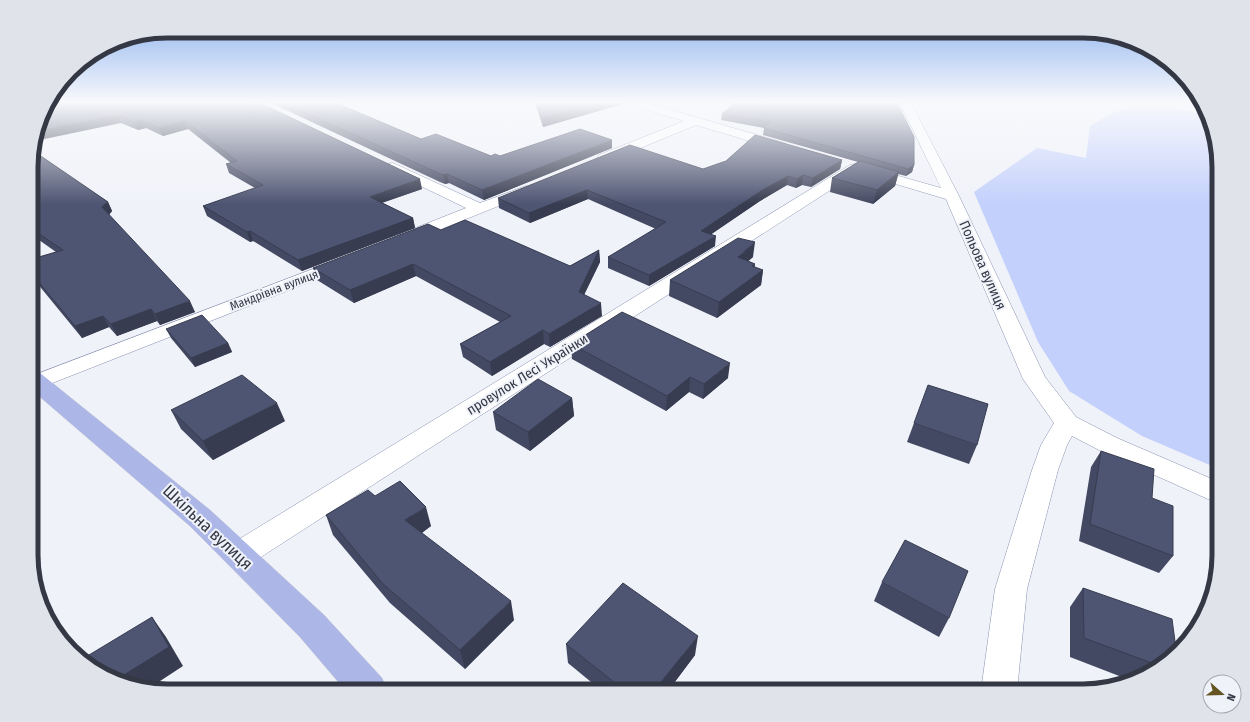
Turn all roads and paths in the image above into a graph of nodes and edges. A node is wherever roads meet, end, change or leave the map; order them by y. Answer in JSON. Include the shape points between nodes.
{"nodes":[{"id":1,"x":657,"y":137,"type":"edge"},
{"id":2,"x":745,"y":137,"type":"edge"},
{"id":3,"x":922,"y":137,"type":"edge"},
{"id":4,"x":788,"y":149,"type":"edge"},
{"id":5,"x":383,"y":162,"type":"edge"},
{"id":6,"x":590,"y":164,"type":"edge"},
{"id":7,"x":539,"y":185,"type":"edge"},
{"id":8,"x":952,"y":196,"type":"junction"},
{"id":9,"x":480,"y":209,"type":"junction"},
{"id":10,"x":392,"y":243,"type":"edge"},
{"id":11,"x":355,"y":258,"type":"edge"},
{"id":12,"x":38,"y":383,"type":"edge"},
{"id":13,"x":38,"y":389,"type":"edge"},
{"id":14,"x":1067,"y":423,"type":"junction"},
{"id":15,"x":1212,"y":491,"type":"edge"},
{"id":16,"x":239,"y":555,"type":"junction"},
{"id":17,"x":363,"y":684,"type":"edge"},
{"id":18,"x":1000,"y":684,"type":"edge"}],
"edges":[{"from":1,"to":6,"type":"street"},
{"from":2,"to":4,"type":"street"},
{"from":3,"to":8,"type":"street","name":"Польова вулиця"},
{"from":5,"to":9,"type":"street"},
{"from":7,"to":9,"type":"street"},
{"from":8,"to":14,"type":"street","name":"Польова вулиця","via":[[1034,379]]},
{"from":8,"to":16,"type":"street","name":"провулок Лесі Українки","via":[[848,166]]},
{"from":9,"to":10,"type":"street"},
{"from":11,"to":12,"type":"street","name":"Мандрівна вулиця"},
{"from":13,"to":16,"type":"main road","name":"Шкільна вулиця","via":[[161,484]]},
{"from":14,"to":15,"type":"street","name":"Польова вулиця"},
{"from":14,"to":18,"type":"street","via":[[1054,445],[1045,470],[1010,589]]},
{"from":16,"to":17,"type":"main road","name":"Шкільна вулиця","via":[[312,626]]}]}
